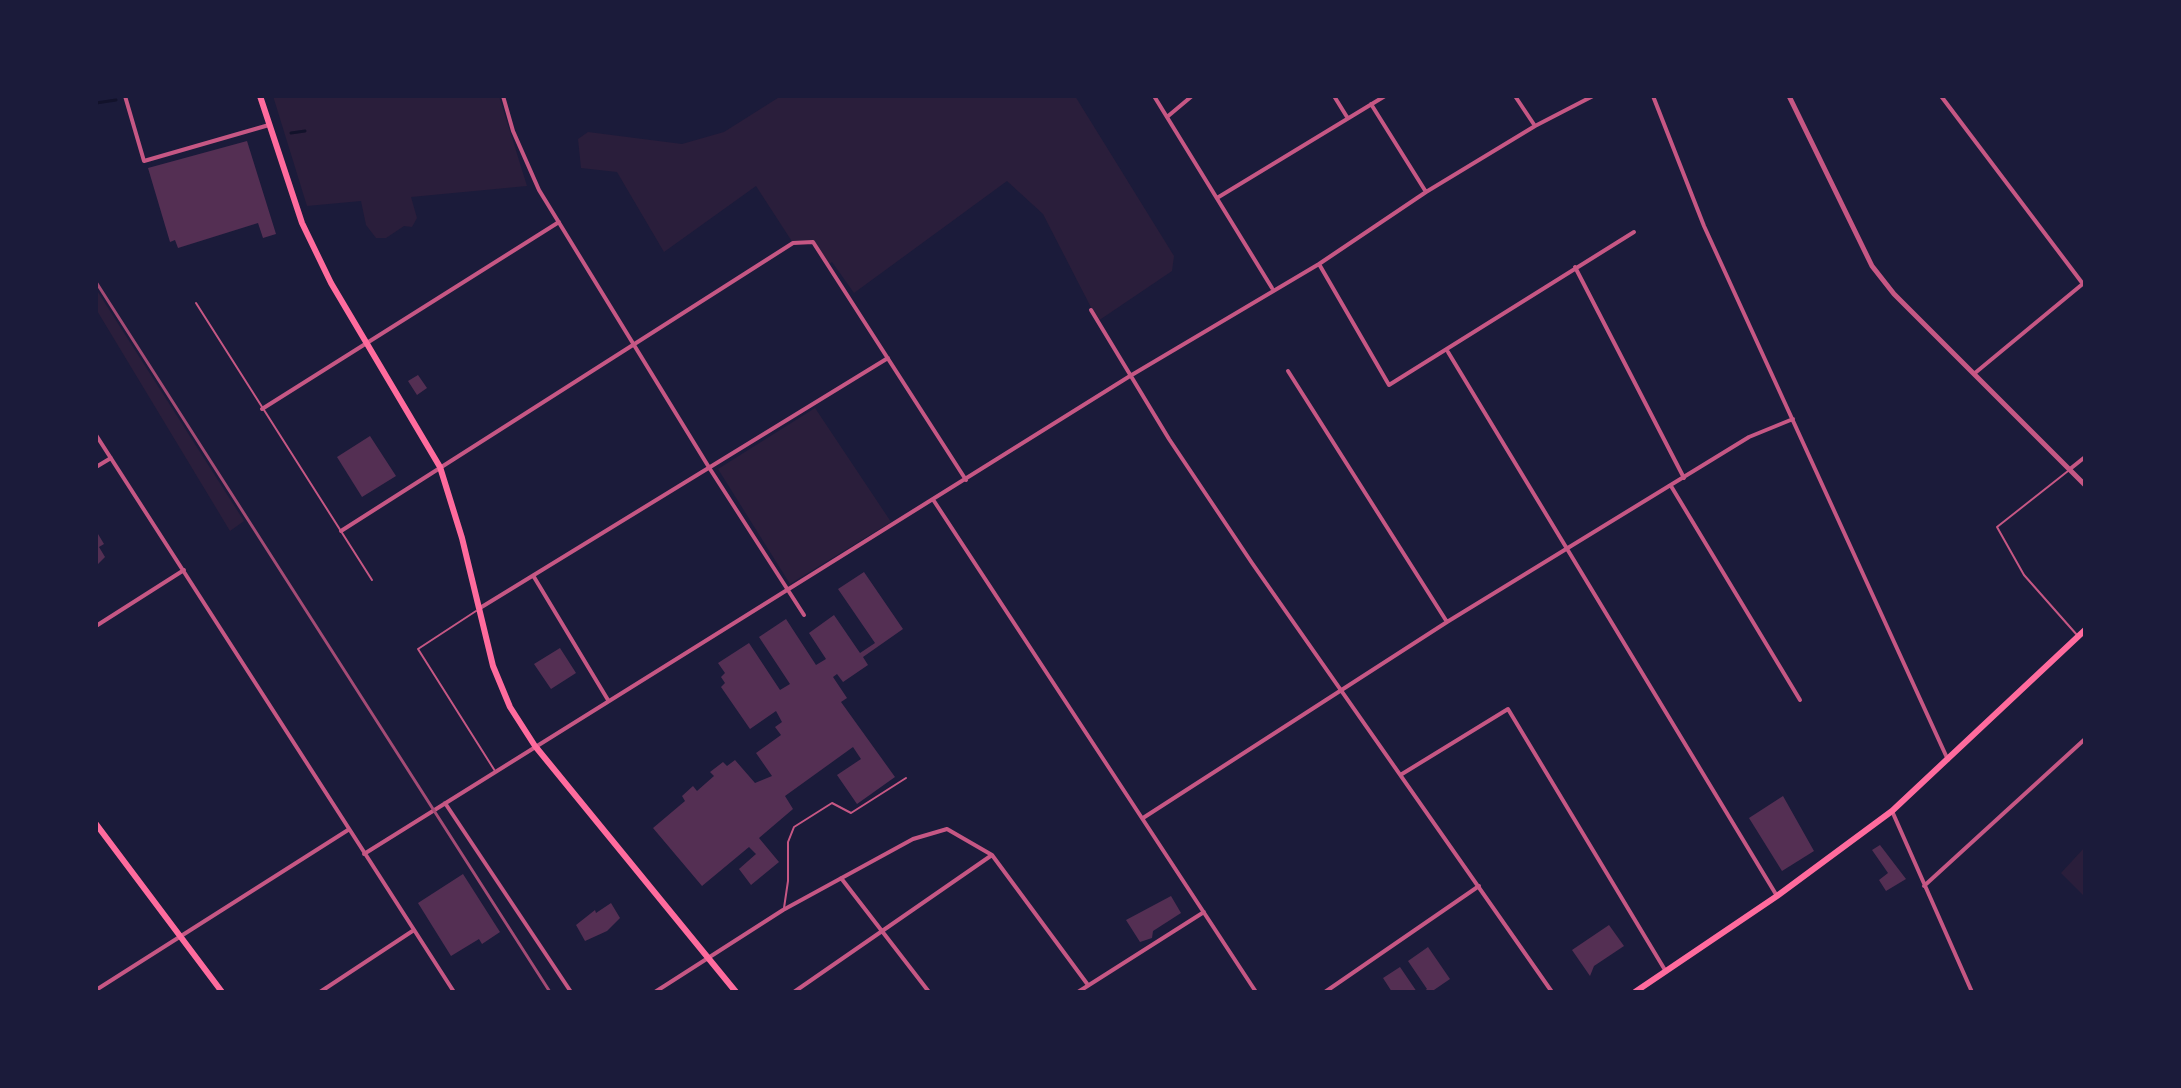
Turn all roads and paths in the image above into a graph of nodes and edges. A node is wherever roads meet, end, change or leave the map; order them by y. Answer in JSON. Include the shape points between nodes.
{"nodes":[{"id":1,"x":125,"y":96,"type":"edge"},
{"id":2,"x":260,"y":96,"type":"edge"},
{"id":3,"x":503,"y":96,"type":"edge"},
{"id":4,"x":1154,"y":96,"type":"edge"},
{"id":5,"x":1192,"y":96,"type":"edge"},
{"id":6,"x":1334,"y":96,"type":"edge"},
{"id":7,"x":1385,"y":96,"type":"edge"},
{"id":8,"x":1515,"y":96,"type":"edge"},
{"id":9,"x":1593,"y":96,"type":"edge"},
{"id":10,"x":1653,"y":96,"type":"edge"},
{"id":11,"x":1789,"y":96,"type":"edge"},
{"id":12,"x":1941,"y":96,"type":"edge"},
{"id":13,"x":1371,"y":104,"type":"junction"},
{"id":14,"x":1167,"y":117,"type":"junction"},
{"id":15,"x":1347,"y":117,"type":"junction"},
{"id":16,"x":269,"y":125,"type":"junction"},
{"id":17,"x":1535,"y":126,"type":"junction"},
{"id":18,"x":1426,"y":192,"type":"junction"},
{"id":19,"x":1217,"y":198,"type":"junction"},
{"id":20,"x":559,"y":222,"type":"junction"},
{"id":21,"x":1634,"y":232,"type":"dead end"},
{"id":22,"x":1319,"y":264,"type":"junction"},
{"id":23,"x":1575,"y":267,"type":"junction"},
{"id":24,"x":2084,"y":283,"type":"edge"},
{"id":25,"x":1272,"y":289,"type":"junction"},
{"id":26,"x":196,"y":303,"type":"dead end"},
{"id":27,"x":1091,"y":310,"type":"dead end"},
{"id":28,"x":366,"y":340,"type":"junction"},
{"id":29,"x":634,"y":343,"type":"junction"},
{"id":30,"x":1448,"y":352,"type":"junction"},
{"id":31,"x":888,"y":358,"type":"junction"},
{"id":32,"x":1288,"y":371,"type":"dead end"},
{"id":33,"x":1975,"y":373,"type":"junction"},
{"id":34,"x":1130,"y":376,"type":"junction"},
{"id":35,"x":262,"y":409,"type":"junction"},
{"id":36,"x":1793,"y":419,"type":"junction"},
{"id":37,"x":96,"y":435,"type":"edge"},
{"id":38,"x":2085,"y":457,"type":"edge"},
{"id":39,"x":111,"y":458,"type":"junction"},
{"id":40,"x":96,"y":467,"type":"edge"},
{"id":41,"x":440,"y":467,"type":"junction"},
{"id":42,"x":710,"y":469,"type":"junction"},
{"id":43,"x":2070,"y":469,"type":"junction"},
{"id":44,"x":1684,"y":478,"type":"junction"},
{"id":45,"x":966,"y":480,"type":"junction"},
{"id":46,"x":2085,"y":485,"type":"edge"},
{"id":47,"x":1670,"y":486,"type":"junction"},
{"id":48,"x":934,"y":501,"type":"junction"},
{"id":49,"x":341,"y":531,"type":"junction"},
{"id":50,"x":1568,"y":548,"type":"junction"},
{"id":51,"x":184,"y":570,"type":"junction"},
{"id":52,"x":534,"y":577,"type":"junction"},
{"id":53,"x":372,"y":580,"type":"dead end"},
{"id":54,"x":788,"y":591,"type":"junction"},
{"id":55,"x":480,"y":608,"type":"junction"},
{"id":56,"x":804,"y":615,"type":"dead end"},
{"id":57,"x":1447,"y":622,"type":"junction"},
{"id":58,"x":96,"y":626,"type":"edge"},
{"id":59,"x":2085,"y":630,"type":"edge"},
{"id":60,"x":2078,"y":636,"type":"junction"},
{"id":61,"x":1343,"y":690,"type":"junction"},
{"id":62,"x":608,"y":700,"type":"junction"},
{"id":63,"x":1800,"y":700,"type":"dead end"},
{"id":64,"x":2085,"y":739,"type":"edge"},
{"id":65,"x":535,"y":746,"type":"junction"},
{"id":66,"x":1948,"y":760,"type":"junction"},
{"id":67,"x":496,"y":772,"type":"junction"},
{"id":68,"x":1402,"y":774,"type":"junction"},
{"id":69,"x":906,"y":778,"type":"dead end"},
{"id":70,"x":445,"y":803,"type":"junction"},
{"id":71,"x":1892,"y":811,"type":"junction"},
{"id":72,"x":1143,"y":818,"type":"junction"},
{"id":73,"x":96,"y":824,"type":"edge"},
{"id":74,"x":348,"y":830,"type":"junction"},
{"id":75,"x":364,"y":854,"type":"junction"},
{"id":76,"x":992,"y":855,"type":"junction"},
{"id":77,"x":841,"y":878,"type":"junction"},
{"id":78,"x":1479,"y":886,"type":"junction"},
{"id":79,"x":1924,"y":886,"type":"junction"},
{"id":80,"x":1777,"y":896,"type":"junction"},
{"id":81,"x":783,"y":910,"type":"junction"},
{"id":82,"x":1204,"y":912,"type":"junction"},
{"id":83,"x":414,"y":930,"type":"junction"},
{"id":84,"x":882,"y":932,"type":"junction"},
{"id":85,"x":179,"y":935,"type":"junction"},
{"id":86,"x":709,"y":959,"type":"junction"},
{"id":87,"x":1665,"y":970,"type":"junction"},
{"id":88,"x":1088,"y":985,"type":"junction"},
{"id":89,"x":96,"y":990,"type":"edge"},
{"id":90,"x":222,"y":992,"type":"edge"},
{"id":91,"x":320,"y":992,"type":"edge"},
{"id":92,"x":454,"y":992,"type":"edge"},
{"id":93,"x":571,"y":992,"type":"edge"},
{"id":94,"x":655,"y":992,"type":"edge"},
{"id":95,"x":736,"y":992,"type":"edge"},
{"id":96,"x":794,"y":992,"type":"edge"},
{"id":97,"x":929,"y":992,"type":"edge"},
{"id":98,"x":1078,"y":992,"type":"edge"},
{"id":99,"x":1256,"y":992,"type":"edge"},
{"id":100,"x":1325,"y":992,"type":"edge"},
{"id":101,"x":1552,"y":992,"type":"edge"},
{"id":102,"x":1635,"y":992,"type":"edge"},
{"id":103,"x":1972,"y":992,"type":"edge"}],
"edges":[{"from":1,"to":16,"type":"street","via":[[144,161]]},
{"from":2,"to":16,"type":"main road"},
{"from":3,"to":20,"type":"street","via":[[530,174]]},
{"from":4,"to":14,"type":"street"},
{"from":5,"to":14,"type":"street"},
{"from":6,"to":15,"type":"street"},
{"from":7,"to":13,"type":"street"},
{"from":8,"to":17,"type":"street"},
{"from":9,"to":17,"type":"street"},
{"from":10,"to":36,"type":"street","via":[[1704,226]]},
{"from":11,"to":33,"type":"street","via":[[1872,266]]},
{"from":12,"to":24,"type":"street"},
{"from":13,"to":15,"type":"street"},
{"from":13,"to":18,"type":"street"},
{"from":14,"to":19,"type":"street"},
{"from":15,"to":19,"type":"street"},
{"from":16,"to":28,"type":"main road","via":[[302,223]]},
{"from":17,"to":18,"type":"street"},
{"from":18,"to":22,"type":"street"},
{"from":19,"to":25,"type":"street"},
{"from":20,"to":28,"type":"street"},
{"from":20,"to":29,"type":"street"},
{"from":21,"to":23,"type":"street"},
{"from":22,"to":25,"type":"street"},
{"from":22,"to":30,"type":"street","via":[[1389,385]]},
{"from":23,"to":30,"type":"street","via":[[1469,332]]},
{"from":23,"to":44,"type":"street"},
{"from":24,"to":33,"type":"street"},
{"from":25,"to":34,"type":"street"},
{"from":26,"to":35,"type":"lane"},
{"from":27,"to":34,"type":"street"},
{"from":28,"to":35,"type":"street"},
{"from":28,"to":41,"type":"main road"},
{"from":29,"to":31,"type":"street","via":[[793,243],[813,242]]},
{"from":29,"to":41,"type":"street"},
{"from":29,"to":42,"type":"street"},
{"from":30,"to":50,"type":"street"},
{"from":31,"to":42,"type":"street"},
{"from":31,"to":45,"type":"street"},
{"from":32,"to":57,"type":"street"},
{"from":33,"to":43,"type":"street"},
{"from":34,"to":45,"type":"street"},
{"from":34,"to":61,"type":"street","via":[[1252,563]]},
{"from":35,"to":49,"type":"lane"},
{"from":36,"to":44,"type":"street","via":[[1749,437]]},
{"from":36,"to":66,"type":"street"},
{"from":37,"to":39,"type":"street"},
{"from":38,"to":43,"type":"street"},
{"from":39,"to":40,"type":"street"},
{"from":39,"to":51,"type":"street"},
{"from":41,"to":49,"type":"street"},
{"from":41,"to":55,"type":"main road"},
{"from":42,"to":52,"type":"street"},
{"from":42,"to":54,"type":"street"},
{"from":43,"to":46,"type":"street"},
{"from":43,"to":60,"type":"lane","via":[[1997,527],[2024,575]]},
{"from":44,"to":47,"type":"street"},
{"from":45,"to":48,"type":"street"},
{"from":47,"to":50,"type":"street"},
{"from":47,"to":63,"type":"street"},
{"from":48,"to":54,"type":"street"},
{"from":48,"to":72,"type":"street"},
{"from":49,"to":53,"type":"lane"},
{"from":50,"to":57,"type":"street"},
{"from":50,"to":80,"type":"street"},
{"from":51,"to":58,"type":"street"},
{"from":51,"to":74,"type":"street"},
{"from":52,"to":55,"type":"street"},
{"from":52,"to":62,"type":"street"},
{"from":54,"to":56,"type":"street"},
{"from":54,"to":62,"type":"street"},
{"from":55,"to":65,"type":"main road","via":[[493,666],[510,707]]},
{"from":55,"to":67,"type":"lane","via":[[418,649]]},
{"from":57,"to":61,"type":"street"},
{"from":59,"to":60,"type":"main road"},
{"from":60,"to":66,"type":"main road"},
{"from":61,"to":68,"type":"street"},
{"from":61,"to":72,"type":"street"},
{"from":62,"to":65,"type":"street"},
{"from":64,"to":79,"type":"street"},
{"from":65,"to":67,"type":"street"},
{"from":65,"to":86,"type":"main road"},
{"from":66,"to":71,"type":"main road"},
{"from":67,"to":70,"type":"street"},
{"from":68,"to":78,"type":"street"},
{"from":68,"to":87,"type":"street","via":[[1508,709]]},
{"from":69,"to":81,"type":"lane","via":[[851,813],[832,803],[794,827]]},
{"from":70,"to":75,"type":"street"},
{"from":70,"to":93,"type":"street"},
{"from":71,"to":79,"type":"street"},
{"from":71,"to":80,"type":"main road"},
{"from":72,"to":82,"type":"street"},
{"from":73,"to":85,"type":"main road"},
{"from":74,"to":75,"type":"street"},
{"from":74,"to":85,"type":"street"},
{"from":75,"to":83,"type":"street"},
{"from":76,"to":77,"type":"street","via":[[947,829],[922,836]]},
{"from":76,"to":84,"type":"street"},
{"from":76,"to":88,"type":"street"},
{"from":77,"to":81,"type":"street"},
{"from":77,"to":84,"type":"street"},
{"from":78,"to":100,"type":"street"},
{"from":78,"to":101,"type":"street"},
{"from":79,"to":103,"type":"street"},
{"from":80,"to":87,"type":"main road"},
{"from":81,"to":86,"type":"street"},
{"from":82,"to":88,"type":"street"},
{"from":82,"to":99,"type":"street"},
{"from":83,"to":91,"type":"street"},
{"from":83,"to":92,"type":"street"},
{"from":84,"to":96,"type":"street"},
{"from":84,"to":97,"type":"street"},
{"from":85,"to":89,"type":"street"},
{"from":85,"to":90,"type":"main road"},
{"from":86,"to":94,"type":"street"},
{"from":86,"to":95,"type":"main road"},
{"from":87,"to":102,"type":"main road"},
{"from":88,"to":98,"type":"street"}]}
